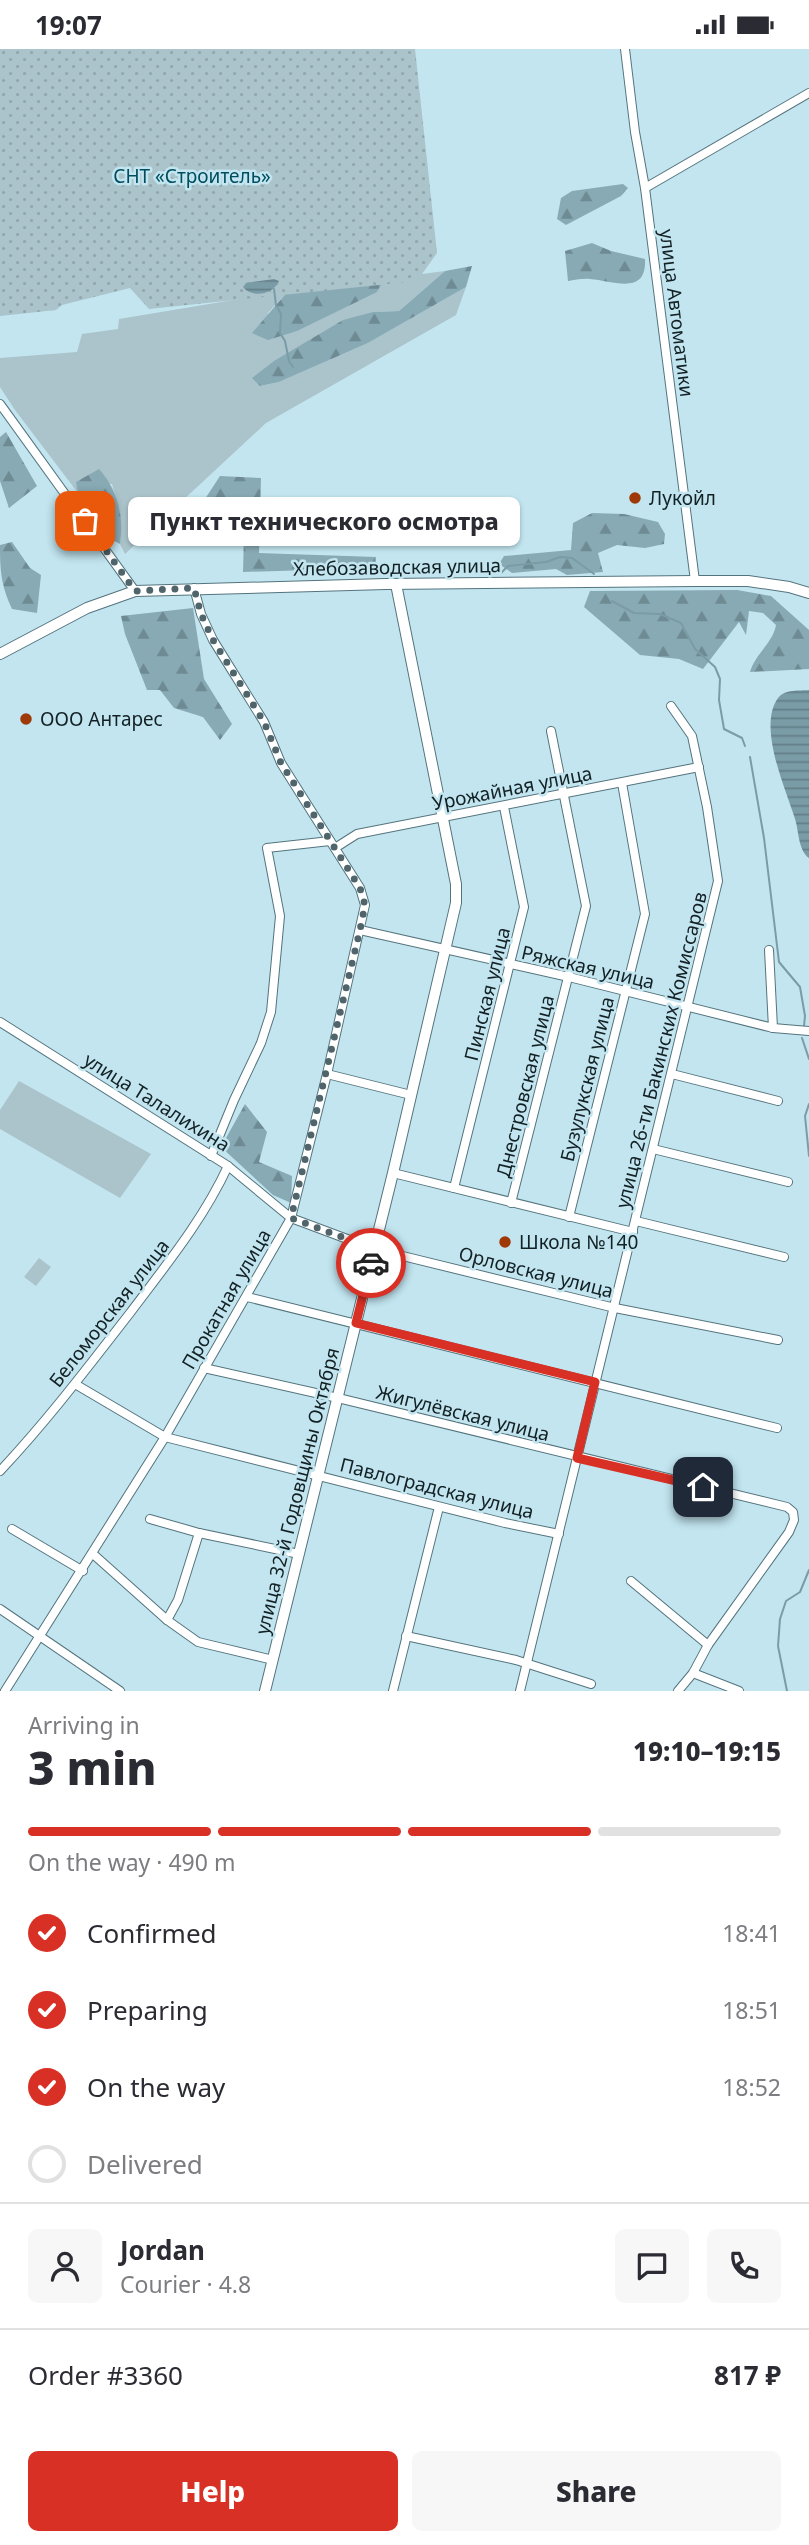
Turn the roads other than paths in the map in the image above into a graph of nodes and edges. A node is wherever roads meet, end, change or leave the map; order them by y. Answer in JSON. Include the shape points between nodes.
{"nodes":[{"id":1,"x":625,"y":49,"type":"edge"},
{"id":2,"x":809,"y":93,"type":"edge"},
{"id":3,"x":645,"y":188,"type":"junction"},
{"id":4,"x":0,"y":404,"type":"edge"},
{"id":5,"x":695,"y":581,"type":"junction"},
{"id":6,"x":396,"y":584,"type":"junction"},
{"id":7,"x":194,"y":588,"type":"junction"},
{"id":8,"x":135,"y":591,"type":"junction"},
{"id":9,"x":809,"y":593,"type":"edge"},
{"id":10,"x":0,"y":654,"type":"edge"},
{"id":11,"x":671,"y":706,"type":"dead end"},
{"id":12,"x":551,"y":731,"type":"dead end"},
{"id":13,"x":699,"y":767,"type":"junction"},
{"id":14,"x":622,"y":783,"type":"junction"},
{"id":15,"x":563,"y":794,"type":"junction"},
{"id":16,"x":504,"y":807,"type":"junction"},
{"id":17,"x":442,"y":817,"type":"junction"},
{"id":18,"x":332,"y":844,"type":"junction"},
{"id":19,"x":360,"y":930,"type":"junction"},
{"id":20,"x":447,"y":950,"type":"junction"},
{"id":21,"x":769,"y":950,"type":"dead end"},
{"id":22,"x":511,"y":965,"type":"junction"},
{"id":23,"x":569,"y":977,"type":"junction"},
{"id":24,"x":625,"y":992,"type":"junction"},
{"id":25,"x":687,"y":1008,"type":"junction"},
{"id":26,"x":0,"y":1022,"type":"edge"},
{"id":27,"x":773,"y":1028,"type":"junction"},
{"id":28,"x":809,"y":1031,"type":"edge"},
{"id":29,"x":327,"y":1074,"type":"junction"},
{"id":30,"x":672,"y":1074,"type":"junction"},
{"id":31,"x":411,"y":1095,"type":"junction"},
{"id":32,"x":778,"y":1101,"type":"dead end"},
{"id":33,"x":653,"y":1149,"type":"junction"},
{"id":34,"x":211,"y":1156,"type":"junction"},
{"id":35,"x":228,"y":1166,"type":"junction"},
{"id":36,"x":393,"y":1173,"type":"junction"},
{"id":37,"x":788,"y":1182,"type":"dead end"},
{"id":38,"x":454,"y":1188,"type":"junction"},
{"id":39,"x":511,"y":1203,"type":"junction"},
{"id":40,"x":569,"y":1217,"type":"junction"},
{"id":41,"x":291,"y":1218,"type":"junction"},
{"id":42,"x":636,"y":1221,"type":"junction"},
{"id":43,"x":633,"y":1232,"type":"junction"},
{"id":44,"x":374,"y":1249,"type":"junction"},
{"id":45,"x":784,"y":1257,"type":"dead end"},
{"id":46,"x":247,"y":1297,"type":"junction"},
{"id":47,"x":615,"y":1308,"type":"junction"},
{"id":48,"x":356,"y":1323,"type":"junction"},
{"id":49,"x":778,"y":1340,"type":"dead end"},
{"id":50,"x":204,"y":1369,"type":"junction"},
{"id":51,"x":595,"y":1382,"type":"junction"},
{"id":52,"x":75,"y":1384,"type":"junction"},
{"id":53,"x":338,"y":1398,"type":"junction"},
{"id":54,"x":777,"y":1428,"type":"dead end"},
{"id":55,"x":165,"y":1437,"type":"junction"},
{"id":56,"x":577,"y":1458,"type":"junction"},
{"id":57,"x":0,"y":1471,"type":"edge"},
{"id":58,"x":318,"y":1475,"type":"junction"},
{"id":59,"x":439,"y":1507,"type":"junction"},
{"id":60,"x":150,"y":1519,"type":"dead end"},
{"id":61,"x":12,"y":1529,"type":"dead end"},
{"id":62,"x":199,"y":1533,"type":"junction"},
{"id":63,"x":559,"y":1534,"type":"junction"},
{"id":64,"x":93,"y":1554,"type":"junction"},
{"id":65,"x":299,"y":1554,"type":"junction"},
{"id":66,"x":83,"y":1571,"type":"junction"},
{"id":67,"x":631,"y":1581,"type":"dead end"},
{"id":68,"x":0,"y":1609,"type":"edge"},
{"id":69,"x":167,"y":1620,"type":"junction"},
{"id":70,"x":407,"y":1636,"type":"junction"},
{"id":71,"x":41,"y":1637,"type":"junction"},
{"id":72,"x":708,"y":1645,"type":"junction"},
{"id":73,"x":273,"y":1660,"type":"junction"},
{"id":74,"x":528,"y":1666,"type":"junction"},
{"id":75,"x":693,"y":1673,"type":"junction"},
{"id":76,"x":591,"y":1683,"type":"dead end"},
{"id":77,"x":5,"y":1691,"type":"edge"},
{"id":78,"x":120,"y":1691,"type":"edge"},
{"id":79,"x":265,"y":1691,"type":"edge"},
{"id":80,"x":393,"y":1691,"type":"edge"},
{"id":81,"x":520,"y":1691,"type":"edge"},
{"id":82,"x":678,"y":1691,"type":"edge"},
{"id":83,"x":738,"y":1691,"type":"edge"}],
"edges":[{"from":1,"to":3,"type":"street","name":"улица Автоматики"},
{"from":2,"to":3,"type":"street"},
{"from":3,"to":5,"type":"street","name":"улица Автоматики"},
{"from":4,"to":8,"type":"street"},
{"from":5,"to":6,"type":"main road","name":"Хлебозаводская улица"},
{"from":5,"to":9,"type":"main road","name":"Хлебозаводская улица","via":[[748,581]]},
{"from":6,"to":7,"type":"main road","name":"Хлебозаводская улица"},
{"from":6,"to":17,"type":"main road","name":"улица 32-й Годовщины Октября"},
{"from":7,"to":8,"type":"main road","name":"Хлебозаводская улица"},
{"from":7,"to":18,"type":"street","name":"Прокатная улица","via":[[213,640]]},
{"from":8,"to":10,"type":"main road","name":"Хлебозаводская улица","via":[[87,608]]},
{"from":11,"to":13,"type":"street","name":"улица 26-ти Бакинских Комиссаров","via":[[691,736]]},
{"from":12,"to":15,"type":"street","name":"Днестровская улица"},
{"from":13,"to":14,"type":"street","name":"Урожайная улица"},
{"from":13,"to":25,"type":"street","name":"улица 26-ти Бакинских Комиссаров","via":[[718,880]]},
{"from":14,"to":15,"type":"street","name":"Урожайная улица"},
{"from":14,"to":24,"type":"street","name":"Бузулукская улица","via":[[645,914]]},
{"from":15,"to":16,"type":"street","name":"Урожайная улица"},
{"from":15,"to":23,"type":"street","name":"Днестровская улица","via":[[586,906]]},
{"from":16,"to":17,"type":"street","name":"Урожайная улица"},
{"from":16,"to":22,"type":"street","name":"Пинская улица","via":[[524,907]]},
{"from":17,"to":18,"type":"street","name":"Урожайная улица","via":[[357,834]]},
{"from":17,"to":20,"type":"main road","name":"улица 32-й Годовщины Октября","via":[[456,884]]},
{"from":18,"to":19,"type":"street","name":"Прокатная улица","via":[[360,888],[365,905]]},
{"from":18,"to":34,"type":"street","name":"Урожайная улица","via":[[267,848],[280,916],[271,1012]]},
{"from":19,"to":20,"type":"street","name":"Ряжская улица"},
{"from":19,"to":29,"type":"street","name":"Прокатная улица"},
{"from":20,"to":22,"type":"street","name":"Ряжская улица"},
{"from":20,"to":31,"type":"main road","name":"улица 32-й Годовщины Октября"},
{"from":21,"to":27,"type":"street"},
{"from":22,"to":23,"type":"street","name":"Ряжская улица"},
{"from":22,"to":38,"type":"street","name":"Пинская улица"},
{"from":23,"to":24,"type":"street","name":"Ряжская улица"},
{"from":23,"to":39,"type":"street","name":"Днестровская улица"},
{"from":24,"to":25,"type":"street","name":"Ряжская улица"},
{"from":24,"to":40,"type":"street","name":"Бузулукская улица"},
{"from":25,"to":27,"type":"street","name":"Ряжская улица"},
{"from":25,"to":30,"type":"street","name":"улица 26-ти Бакинских Комиссаров"},
{"from":26,"to":34,"type":"street","name":"улица Талалихина"},
{"from":27,"to":28,"type":"street","name":"Ряжская улица"},
{"from":29,"to":31,"type":"street"},
{"from":29,"to":41,"type":"street","name":"Прокатная улица"},
{"from":30,"to":32,"type":"street"},
{"from":30,"to":33,"type":"street","name":"улица 26-ти Бакинских Комиссаров"},
{"from":31,"to":36,"type":"main road","name":"улица 32-й Годовщины Октября"},
{"from":33,"to":37,"type":"street"},
{"from":33,"to":42,"type":"street","name":"улица 26-ти Бакинских Комиссаров"},
{"from":34,"to":35,"type":"street","name":"улица Талалихина"},
{"from":35,"to":41,"type":"street","name":"улица Талалихина"},
{"from":35,"to":52,"type":"street","name":"Беломорская улица","via":[[191,1233]]},
{"from":36,"to":38,"type":"street"},
{"from":36,"to":44,"type":"main road","name":"улица 32-й Годовщины Октября"},
{"from":38,"to":39,"type":"street"},
{"from":39,"to":40,"type":"street"},
{"from":40,"to":43,"type":"street"},
{"from":41,"to":44,"type":"street","name":"Орловская улица"},
{"from":41,"to":46,"type":"street","name":"Прокатная улица"},
{"from":42,"to":43,"type":"street","name":"улица 26-ти Бакинских Комиссаров"},
{"from":42,"to":45,"type":"street"},
{"from":43,"to":47,"type":"street","name":"улица 26-ти Бакинских Комиссаров"},
{"from":44,"to":47,"type":"street","name":"Орловская улица"},
{"from":44,"to":48,"type":"main road","name":"улица 32-й Годовщины Октября"},
{"from":46,"to":48,"type":"street"},
{"from":46,"to":50,"type":"street","name":"Прокатная улица"},
{"from":47,"to":49,"type":"street","name":"Орловская улица"},
{"from":47,"to":51,"type":"street","name":"улица 26-ти Бакинских Комиссаров"},
{"from":48,"to":51,"type":"street"},
{"from":48,"to":53,"type":"main road","name":"улица 32-й Годовщины Октября"},
{"from":50,"to":53,"type":"street","name":"Жигулёвская улица"},
{"from":50,"to":55,"type":"street","name":"Прокатная улица"},
{"from":51,"to":54,"type":"street"},
{"from":51,"to":56,"type":"street","name":"улица 26-ти Бакинских Комиссаров"},
{"from":52,"to":55,"type":"street","name":"Павлоградская улица"},
{"from":52,"to":57,"type":"street","name":"Беломорская улица"},
{"from":53,"to":56,"type":"street","name":"Жигулёвская улица"},
{"from":53,"to":58,"type":"main road","name":"улица 32-й Годовщины Октября"},
{"from":55,"to":58,"type":"street","name":"Павлоградская улица"},
{"from":55,"to":64,"type":"street","name":"Прокатная улица"},
{"from":56,"to":63,"type":"street","name":"улица 26-ти Бакинских Комиссаров"},
{"from":56,"to":72,"type":"street","name":"Жигулёвская улица","via":[[793,1512],[789,1532]]},
{"from":58,"to":59,"type":"street","name":"Павлоградская улица"},
{"from":58,"to":65,"type":"main road","name":"улица 32-й Годовщины Октября"},
{"from":59,"to":63,"type":"street","name":"Павлоградская улица"},
{"from":59,"to":70,"type":"street"},
{"from":60,"to":62,"type":"street"},
{"from":61,"to":66,"type":"street"},
{"from":62,"to":65,"type":"street"},
{"from":62,"to":69,"type":"street"},
{"from":63,"to":74,"type":"street","name":"улица 26-ти Бакинских Комиссаров"},
{"from":64,"to":66,"type":"street","name":"Прокатная улица"},
{"from":64,"to":69,"type":"street"},
{"from":65,"to":73,"type":"main road","name":"улица 32-й Годовщины Октября"},
{"from":66,"to":71,"type":"street","name":"Прокатная улица"},
{"from":67,"to":72,"type":"street"},
{"from":68,"to":71,"type":"street"},
{"from":69,"to":73,"type":"street","via":[[198,1641]]},
{"from":70,"to":74,"type":"street"},
{"from":70,"to":80,"type":"street"},
{"from":71,"to":77,"type":"street","name":"Прокатная улица"},
{"from":71,"to":78,"type":"street"},
{"from":72,"to":75,"type":"street"},
{"from":73,"to":79,"type":"main road","name":"улица 32-й Годовщины Октября"},
{"from":74,"to":76,"type":"street"},
{"from":74,"to":81,"type":"street","name":"улица 26-ти Бакинских Комиссаров"},
{"from":75,"to":82,"type":"street"},
{"from":75,"to":83,"type":"street"}]}
